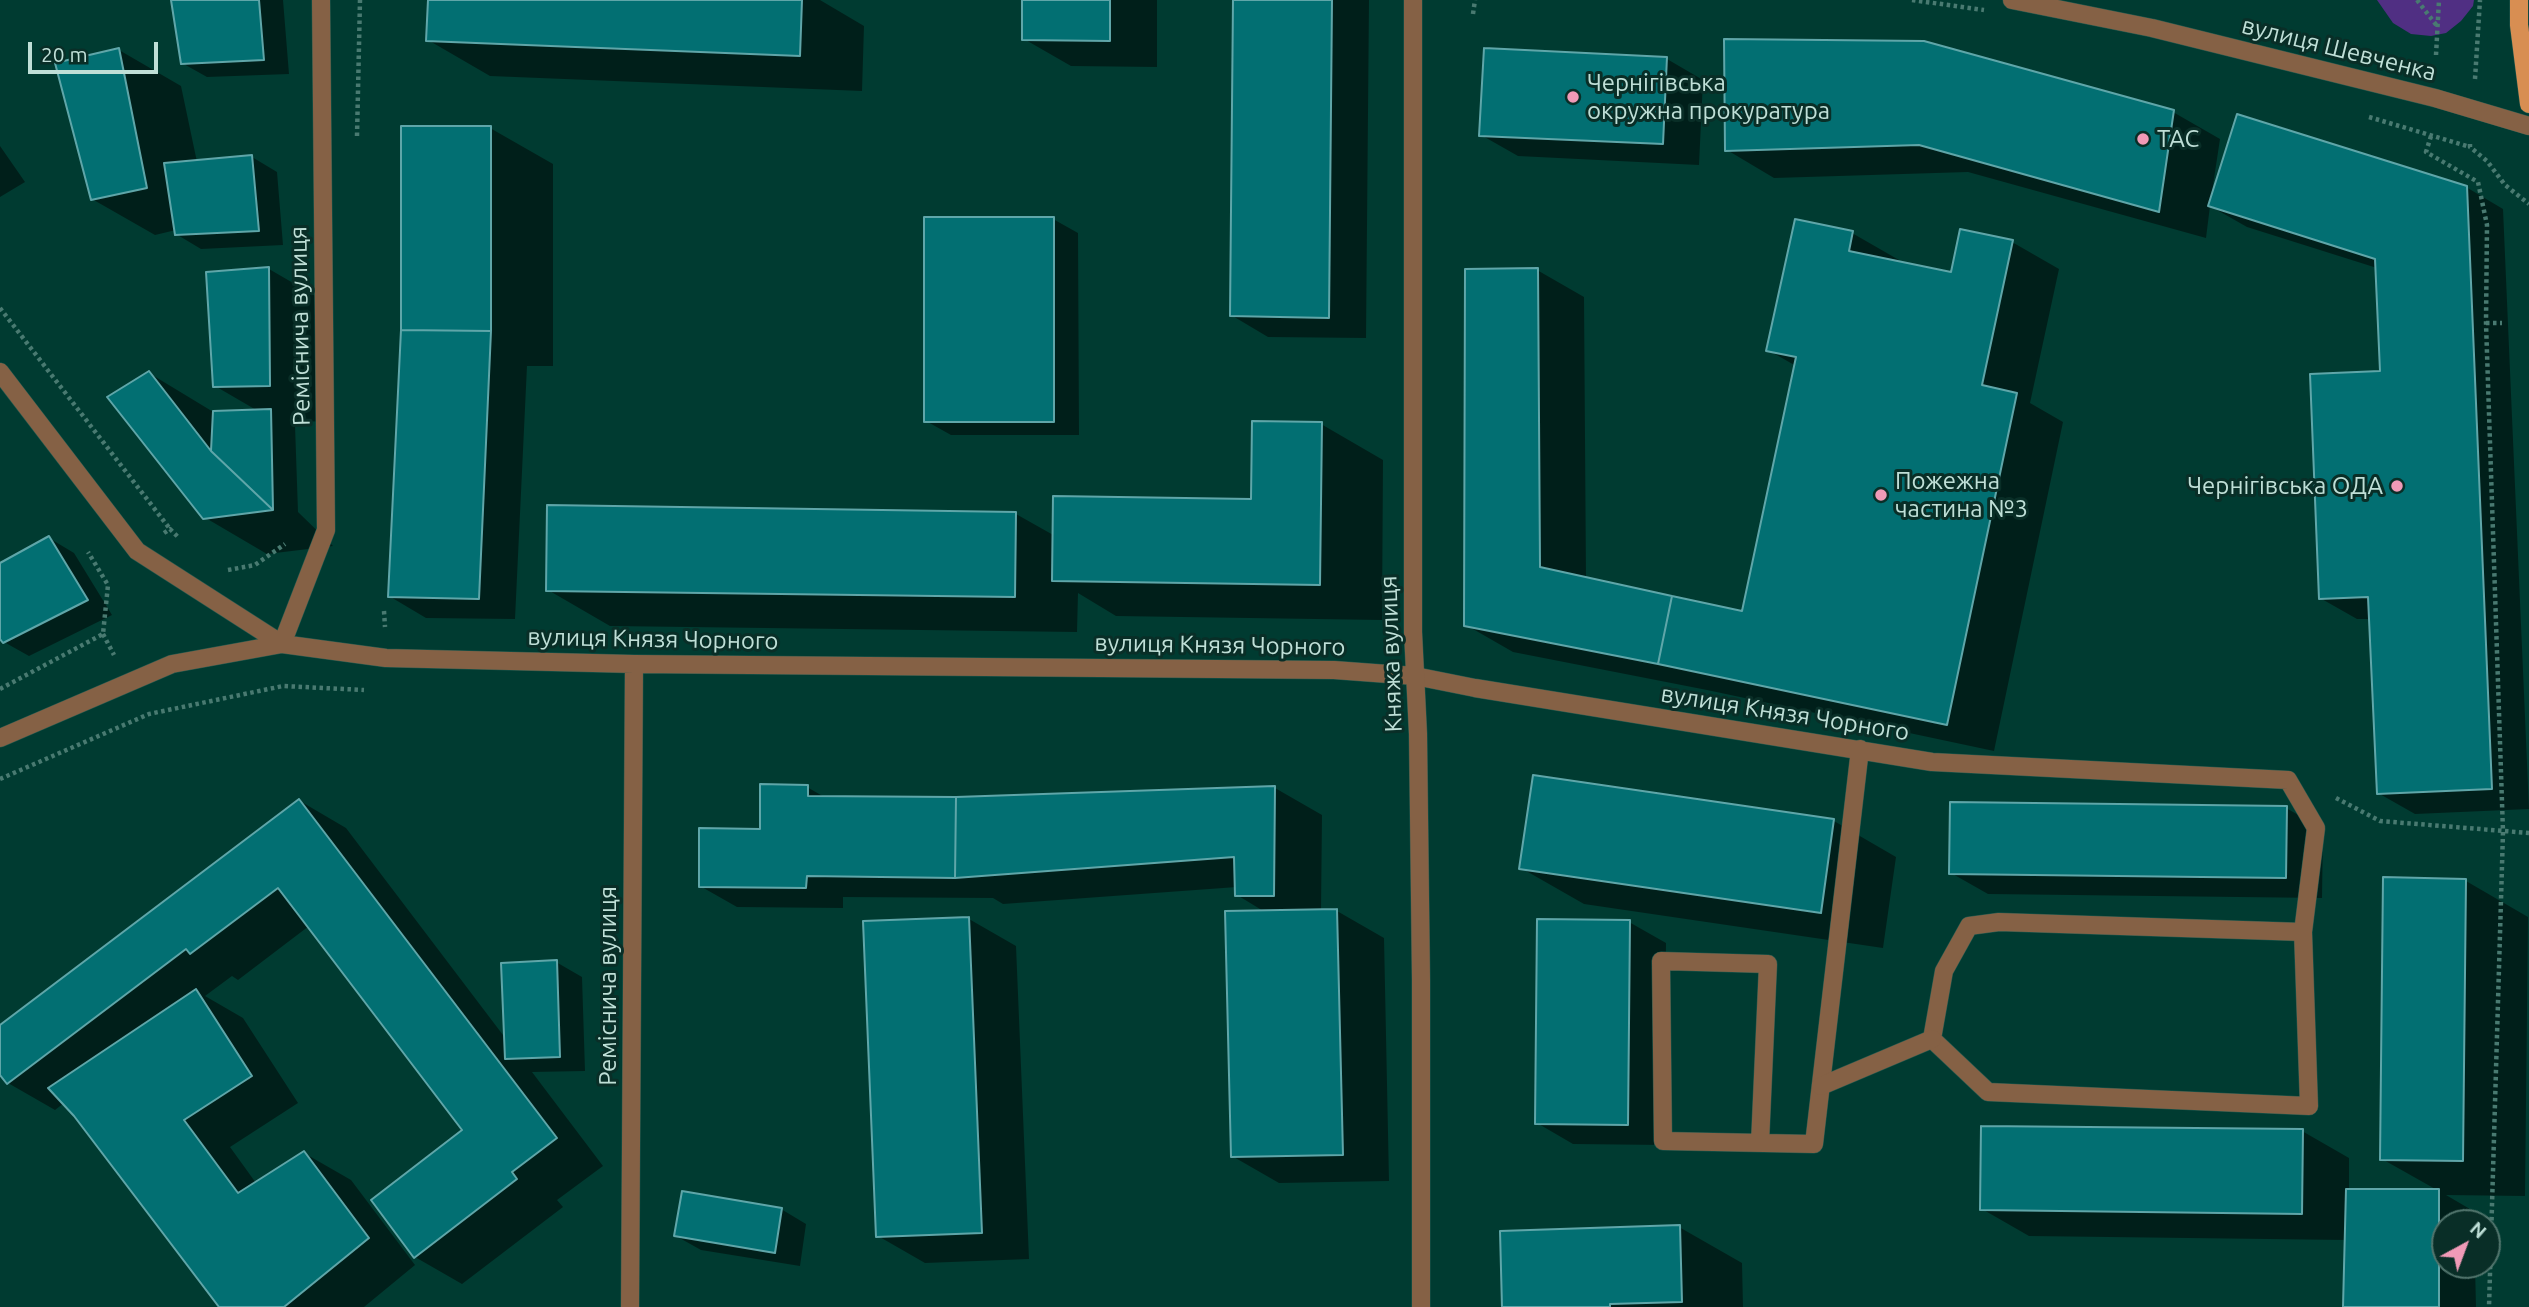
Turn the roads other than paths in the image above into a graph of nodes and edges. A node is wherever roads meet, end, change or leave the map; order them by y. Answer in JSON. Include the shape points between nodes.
{"nodes":[{"id":1,"x":321,"y":0,"type":"edge"},
{"id":2,"x":1413,"y":0,"type":"edge"},
{"id":3,"x":2012,"y":0,"type":"edge"},
{"id":4,"x":2519,"y":0,"type":"edge"},
{"id":5,"x":2529,"y":104,"type":"edge"},
{"id":6,"x":2529,"y":126,"type":"edge"},
{"id":7,"x":0,"y":372,"type":"edge"},
{"id":8,"x":282,"y":644,"type":"junction"},
{"id":9,"x":634,"y":664,"type":"junction"},
{"id":10,"x":1415,"y":676,"type":"junction"},
{"id":11,"x":0,"y":738,"type":"edge"},
{"id":12,"x":1860,"y":749,"type":"junction"},
{"id":13,"x":2303,"y":932,"type":"junction"},
{"id":14,"x":1932,"y":1039,"type":"junction"},
{"id":15,"x":1821,"y":1086,"type":"junction"},
{"id":16,"x":1760,"y":1143,"type":"junction"},
{"id":17,"x":630,"y":1307,"type":"edge"},
{"id":18,"x":1421,"y":1307,"type":"edge"}],
"edges":[{"from":1,"to":8,"type":"street","name":"Реміснича вулиця","via":[[326,530]]},
{"from":2,"to":10,"type":"street","name":"Княжа вулиця"},
{"from":3,"to":6,"type":"street","name":"вулиця Шевченка","via":[[2152,28]]},
{"from":4,"to":5,"type":"main road"},
{"from":7,"to":8,"type":"street","via":[[136,551]]},
{"from":8,"to":9,"type":"street","name":"вулиця Князя Чорного","via":[[386,657]]},
{"from":8,"to":11,"type":"street","name":"вулиця Князя Чорного","via":[[172,664]]},
{"from":9,"to":10,"type":"street","name":"вулиця Князя Чорного","via":[[1334,670]]},
{"from":9,"to":17,"type":"street","name":"Реміснича вулиця"},
{"from":10,"to":12,"type":"street","name":"вулиця Князя Чорного"},
{"from":10,"to":18,"type":"street","name":"Княжа вулиця"},
{"from":12,"to":13,"type":"street","name":"вулиця Князя Чорного","via":[[1931,762],[2288,780],[2316,828]]},
{"from":12,"to":15,"type":"street"},
{"from":13,"to":14,"type":"street","via":[[1999,922],[1969,926],[1944,971]]},
{"from":13,"to":14,"type":"street","name":"вулиця Князя Чорного","via":[[2309,1106],[1987,1092]]},
{"from":14,"to":15,"type":"street"},
{"from":15,"to":16,"type":"street","via":[[1814,1144]]},
{"from":16,"to":16,"type":"street","via":[[1663,1141],[1661,961],[1768,964]]}]}
